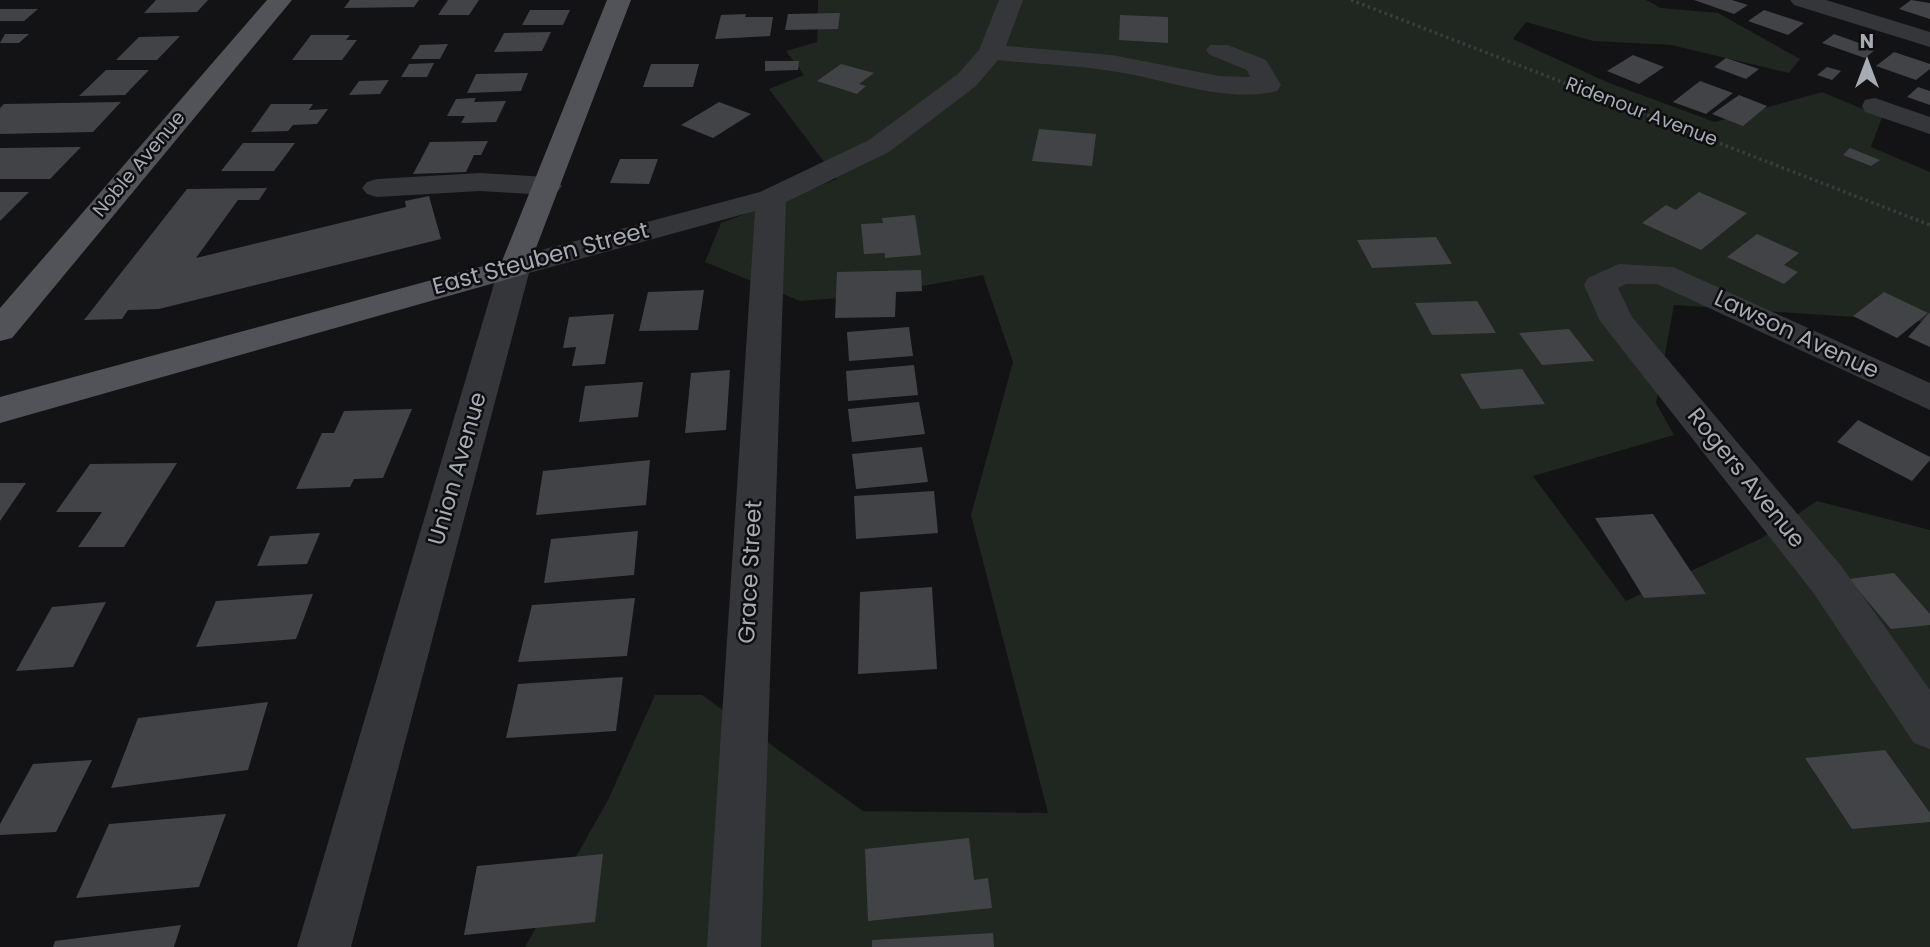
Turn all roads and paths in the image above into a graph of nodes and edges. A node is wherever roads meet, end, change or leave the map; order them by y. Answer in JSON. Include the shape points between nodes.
{"nodes":[{"id":1,"x":280,"y":0,"type":"edge"},
{"id":2,"x":619,"y":0,"type":"edge"},
{"id":3,"x":1011,"y":0,"type":"edge"},
{"id":4,"x":1351,"y":0,"type":"edge"},
{"id":5,"x":1802,"y":0,"type":"edge"},
{"id":6,"x":1930,"y":40,"type":"edge"},
{"id":7,"x":1219,"y":50,"type":"dead end"},
{"id":8,"x":991,"y":52,"type":"junction"},
{"id":9,"x":1875,"y":106,"type":"dead end"},
{"id":10,"x":1930,"y":126,"type":"edge"},
{"id":11,"x":547,"y":186,"type":"junction"},
{"id":12,"x":377,"y":188,"type":"dead end"},
{"id":13,"x":771,"y":198,"type":"junction"},
{"id":14,"x":1930,"y":225,"type":"edge"},
{"id":15,"x":515,"y":267,"type":"junction"},
{"id":16,"x":1662,"y":274,"type":"joint"},
{"id":17,"x":0,"y":330,"type":"edge"},
{"id":18,"x":1930,"y":398,"type":"edge"},
{"id":19,"x":0,"y":410,"type":"edge"},
{"id":20,"x":1930,"y":727,"type":"edge"},
{"id":21,"x":324,"y":947,"type":"edge"},
{"id":22,"x":734,"y":947,"type":"edge"}],
"edges":[{"from":1,"to":17,"type":"main road","name":"Noble Avenue"},
{"from":2,"to":11,"type":"main road","name":"Union Avenue"},
{"from":3,"to":8,"type":"street","name":"East Steuben Street"},
{"from":4,"to":14,"type":"path","name":"Ridenour Avenue"},
{"from":5,"to":6,"type":"street"},
{"from":7,"to":8,"type":"street","via":[[1257,65],[1268,85],[1219,84],[1112,63]]},
{"from":8,"to":13,"type":"street","name":"East Steuben Street","via":[[967,80],[879,146]]},
{"from":9,"to":10,"type":"street"},
{"from":11,"to":12,"type":"street","via":[[480,182]]},
{"from":11,"to":15,"type":"main road","name":"Union Avenue"},
{"from":13,"to":15,"type":"street","name":"East Steuben Street"},
{"from":13,"to":22,"type":"street","name":"Grace Street"},
{"from":15,"to":19,"type":"main road","name":"East Steuben Street"},
{"from":15,"to":21,"type":"street","name":"Union Avenue"},
{"from":16,"to":18,"type":"street","name":"Lawson Avenue"},
{"from":16,"to":20,"type":"street","name":"Rogers Avenue","via":[[1619,274],[1600,285],[1617,321],[1827,579]]}]}
